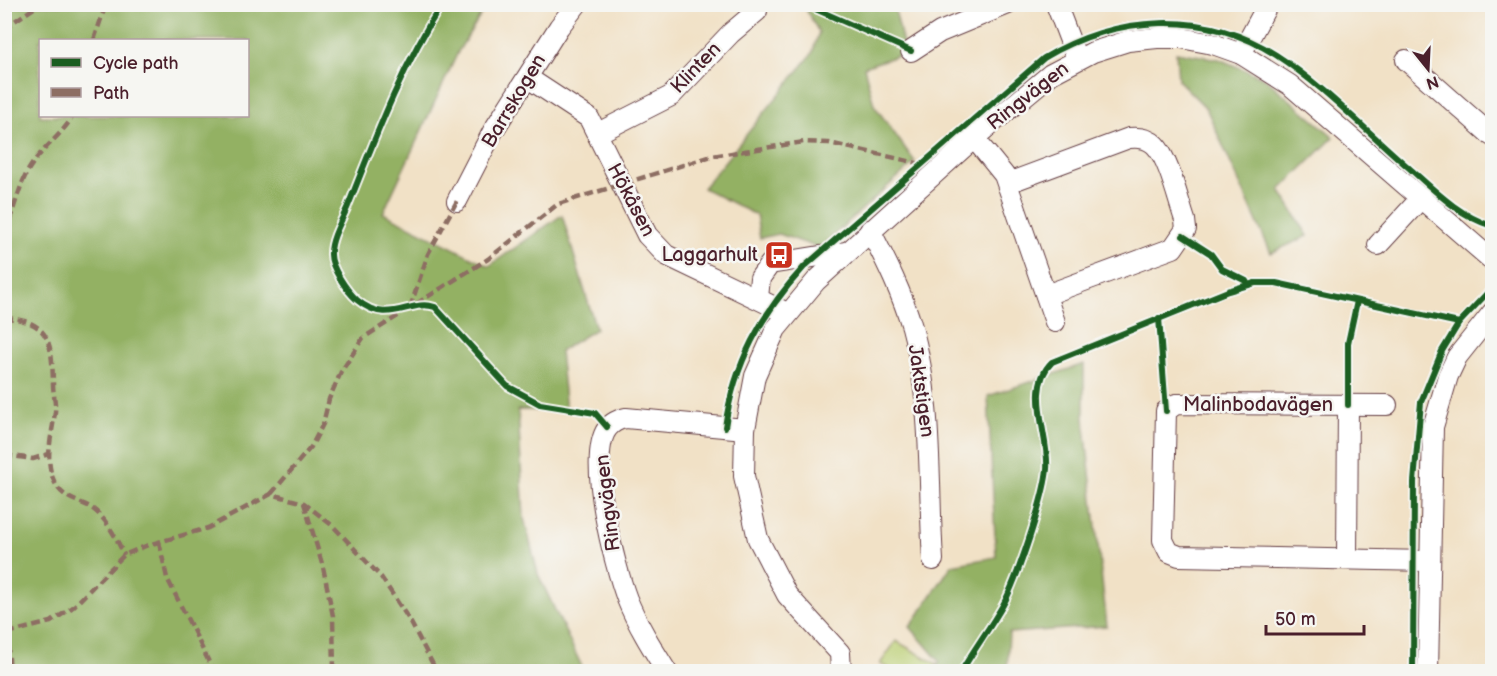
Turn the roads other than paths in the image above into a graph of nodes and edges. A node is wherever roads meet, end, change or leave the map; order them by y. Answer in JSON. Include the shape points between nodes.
{"nodes":[{"id":1,"x":577,"y":4,"type":"edge"},
{"id":2,"x":1008,"y":4,"type":"edge"},
{"id":3,"x":1056,"y":4,"type":"edge"},
{"id":4,"x":1268,"y":4,"type":"edge"},
{"id":5,"x":757,"y":11,"type":"dead end"},
{"id":6,"x":911,"y":51,"type":"dead end"},
{"id":7,"x":1241,"y":54,"type":"junction"},
{"id":8,"x":1077,"y":58,"type":"junction"},
{"id":9,"x":1406,"y":60,"type":"dead end"},
{"id":10,"x":528,"y":78,"type":"junction"},
{"id":11,"x":598,"y":133,"type":"junction"},
{"id":12,"x":1492,"y":136,"type":"edge"},
{"id":13,"x":974,"y":138,"type":"junction"},
{"id":14,"x":1008,"y":183,"type":"junction"},
{"id":15,"x":1422,"y":197,"type":"junction"},
{"id":16,"x":457,"y":201,"type":"dead end"},
{"id":17,"x":870,"y":230,"type":"junction"},
{"id":18,"x":1378,"y":245,"type":"dead end"},
{"id":19,"x":845,"y":252,"type":"junction"},
{"id":20,"x":1492,"y":260,"type":"edge"},
{"id":21,"x":1046,"y":295,"type":"junction"},
{"id":22,"x":758,"y":298,"type":"junction"},
{"id":23,"x":787,"y":313,"type":"junction"},
{"id":24,"x":1492,"y":313,"type":"edge"},
{"id":25,"x":1055,"y":322,"type":"dead end"},
{"id":26,"x":1348,"y":405,"type":"junction"},
{"id":27,"x":1387,"y":405,"type":"dead end"},
{"id":28,"x":745,"y":429,"type":"junction"},
{"id":29,"x":1347,"y":559,"type":"junction"},
{"id":30,"x":933,"y":560,"type":"dead end"},
{"id":31,"x":1429,"y":561,"type":"junction"},
{"id":32,"x":667,"y":672,"type":"edge"},
{"id":33,"x":841,"y":672,"type":"edge"},
{"id":34,"x":1428,"y":672,"type":"edge"}],
"edges":[{"from":1,"to":10,"type":"street","name":"Barrskogen"},
{"from":2,"to":6,"type":"street","via":[[940,32]]},
{"from":3,"to":8,"type":"street"},
{"from":4,"to":7,"type":"street"},
{"from":5,"to":11,"type":"street","name":"Klinten","via":[[671,96]]},
{"from":7,"to":8,"type":"street","name":"Ringvägen","via":[[1192,40],[1157,38],[1128,41]]},
{"from":7,"to":15,"type":"street","name":"Ringvägen","via":[[1290,85]]},
{"from":8,"to":13,"type":"street","name":"Ringvägen"},
{"from":9,"to":12,"type":"street"},
{"from":10,"to":11,"type":"street","name":"Hökåsen","via":[[589,118]]},
{"from":10,"to":16,"type":"street","name":"Barrskogen","via":[[493,131]]},
{"from":11,"to":22,"type":"street","name":"Hökåsen","via":[[655,245],[694,270]]},
{"from":13,"to":14,"type":"street"},
{"from":13,"to":17,"type":"street","name":"Ringvägen"},
{"from":14,"to":21,"type":"street"},
{"from":14,"to":21,"type":"street","via":[[1129,138],[1141,138],[1153,143],[1161,154],[1185,220],[1183,236],[1173,248]]},
{"from":15,"to":18,"type":"street"},
{"from":15,"to":20,"type":"street","name":"Ringvägen"},
{"from":17,"to":19,"type":"street","name":"Ringvägen"},
{"from":17,"to":30,"type":"street","name":"Jaktstigen","via":[[899,292],[917,352],[929,433]]},
{"from":19,"to":22,"type":"street","via":[[770,264],[760,278]]},
{"from":19,"to":23,"type":"street","name":"Ringvägen"},
{"from":21,"to":25,"type":"street"},
{"from":22,"to":23,"type":"street","name":"Hökåsen"},
{"from":23,"to":28,"type":"street","name":"Ringvägen","via":[[755,376]]},
{"from":24,"to":31,"type":"street","via":[[1457,357],[1440,399],[1433,427]]},
{"from":26,"to":27,"type":"street","name":"Malinbodavägen"},
{"from":26,"to":29,"type":"street","name":"Malinbodavägen"},
{"from":26,"to":29,"type":"street","name":"Malinbodavägen","via":[[1171,406],[1166,411],[1163,540],[1170,552],[1179,556]]},
{"from":28,"to":32,"type":"street","name":"Ringvägen","via":[[626,418],[607,427],[602,439],[603,500],[615,563],[628,600]]},
{"from":28,"to":33,"type":"street","name":"Ringvägen","via":[[744,476],[758,539],[787,596],[840,653]]},
{"from":29,"to":31,"type":"street","name":"Malinbodavägen"},
{"from":31,"to":34,"type":"street"}]}
